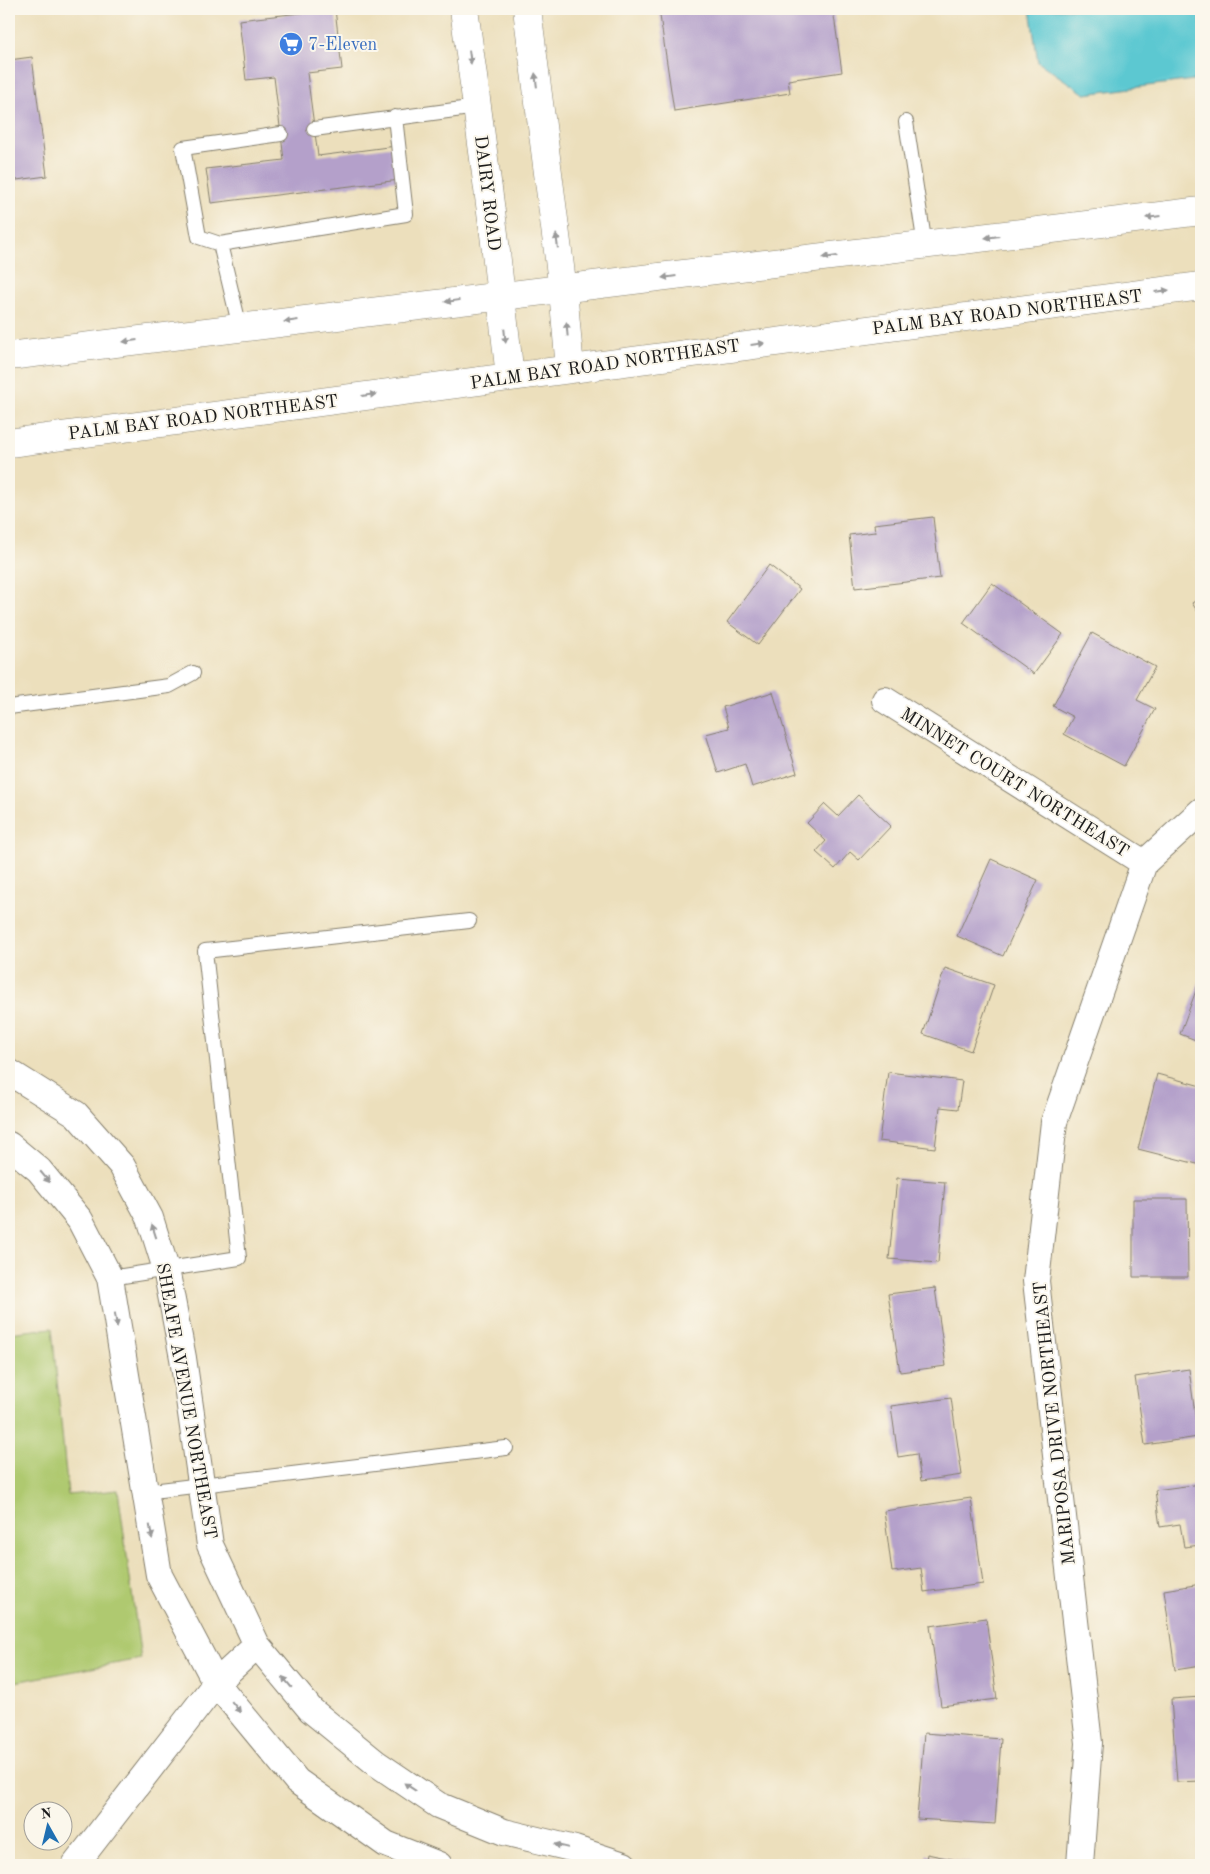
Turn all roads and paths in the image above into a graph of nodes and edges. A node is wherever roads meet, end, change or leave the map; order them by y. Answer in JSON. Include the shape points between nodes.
{"nodes":[{"id":1,"x":464,"y":9,"type":"edge"},
{"id":2,"x":527,"y":9,"type":"edge"},
{"id":3,"x":477,"y":107,"type":"junction"},
{"id":4,"x":395,"y":117,"type":"junction"},
{"id":5,"x":906,"y":122,"type":"dead end"},
{"id":6,"x":314,"y":129,"type":"dead end"},
{"id":7,"x":281,"y":134,"type":"dead end"},
{"id":8,"x":1201,"y":211,"type":"edge"},
{"id":9,"x":220,"y":244,"type":"junction"},
{"id":10,"x":925,"y":246,"type":"junction"},
{"id":11,"x":1201,"y":286,"type":"edge"},
{"id":12,"x":563,"y":290,"type":"junction"},
{"id":13,"x":501,"y":295,"type":"junction"},
{"id":14,"x":240,"y":328,"type":"junction"},
{"id":15,"x":9,"y":356,"type":"edge"},
{"id":16,"x":570,"y":369,"type":"junction"},
{"id":17,"x":510,"y":377,"type":"junction"},
{"id":18,"x":9,"y":443,"type":"edge"},
{"id":19,"x":193,"y":673,"type":"dead end"},
{"id":20,"x":885,"y":700,"type":"dead end"},
{"id":21,"x":9,"y":707,"type":"edge"},
{"id":22,"x":1201,"y":811,"type":"edge"},
{"id":23,"x":1144,"y":863,"type":"junction"},
{"id":24,"x":468,"y":921,"type":"dead end"},
{"id":25,"x":11,"y":1078,"type":"edge"},
{"id":26,"x":9,"y":1145,"type":"edge"},
{"id":27,"x":166,"y":1269,"type":"junction"},
{"id":28,"x":110,"y":1278,"type":"junction"},
{"id":29,"x":506,"y":1448,"type":"dead end"},
{"id":30,"x":201,"y":1485,"type":"junction"},
{"id":31,"x":144,"y":1492,"type":"junction"},
{"id":32,"x":256,"y":1645,"type":"junction"},
{"id":33,"x":216,"y":1683,"type":"junction"},
{"id":34,"x":75,"y":1865,"type":"edge"},
{"id":35,"x":439,"y":1865,"type":"edge"},
{"id":36,"x":624,"y":1865,"type":"edge"},
{"id":37,"x":1080,"y":1865,"type":"edge"}],
"edges":[{"from":1,"to":3,"type":"main road","name":"DAIRY ROAD","one_way":true},
{"from":12,"to":2,"type":"main road","one_way":true},
{"from":3,"to":4,"type":"lane"},
{"from":3,"to":13,"type":"main road","name":"DAIRY ROAD"},
{"from":4,"to":6,"type":"lane"},
{"from":4,"to":9,"type":"lane","via":[[406,214]]},
{"from":5,"to":10,"type":"lane"},
{"from":7,"to":9,"type":"lane","via":[[183,148],[199,237]]},
{"from":8,"to":10,"type":"main road","one_way":true},
{"from":9,"to":14,"type":"lane"},
{"from":10,"to":12,"type":"main road","one_way":true},
{"from":16,"to":11,"type":"main road","name":"PALM BAY ROAD NORTHEAST","one_way":true},
{"from":12,"to":13,"type":"main road"},
{"from":16,"to":12,"type":"main road","one_way":true},
{"from":13,"to":14,"type":"main road","one_way":true},
{"from":13,"to":17,"type":"main road","name":"DAIRY ROAD","one_way":true},
{"from":14,"to":15,"type":"main road","one_way":true},
{"from":16,"to":17,"type":"main road","name":"PALM BAY ROAD NORTHEAST"},
{"from":18,"to":17,"type":"main road","name":"PALM BAY ROAD NORTHEAST","one_way":true},
{"from":19,"to":21,"type":"lane","via":[[169,686]]},
{"from":20,"to":23,"type":"street","name":"MINNET COURT NORTHEAST"},
{"from":22,"to":23,"type":"street","name":"MARIPOSA DRIVE NORTHEAST"},
{"from":23,"to":37,"type":"street","name":"MARIPOSA DRIVE NORTHEAST","via":[[1054,1122],[1036,1281],[1089,1743]]},
{"from":24,"to":27,"type":"lane","via":[[205,951],[239,1258]]},
{"from":27,"to":25,"type":"street","name":"SHEAFE AVENUE NORTHEAST","one_way":true,"via":[[150,1218],[122,1166],[76,1114]]},
{"from":26,"to":28,"type":"street","one_way":true,"via":[[39,1170],[80,1220]]},
{"from":27,"to":28,"type":"lane"},
{"from":27,"to":30,"type":"street","name":"SHEAFE AVENUE NORTHEAST","via":[[183,1358]]},
{"from":28,"to":31,"type":"street","one_way":true},
{"from":29,"to":30,"type":"lane"},
{"from":30,"to":31,"type":"lane"},
{"from":30,"to":32,"type":"street","name":"SHEAFE AVENUE NORTHEAST","via":[[210,1545]]},
{"from":31,"to":33,"type":"street","one_way":true,"via":[[159,1575]]},
{"from":32,"to":33,"type":"street"},
{"from":36,"to":32,"type":"street","name":"SHEAFE AVENUE NORTHEAST","one_way":true,"via":[[504,1832],[438,1805],[376,1764],[311,1710]]},
{"from":33,"to":34,"type":"street"},
{"from":33,"to":35,"type":"street","one_way":true,"via":[[296,1781],[386,1844]]}]}
